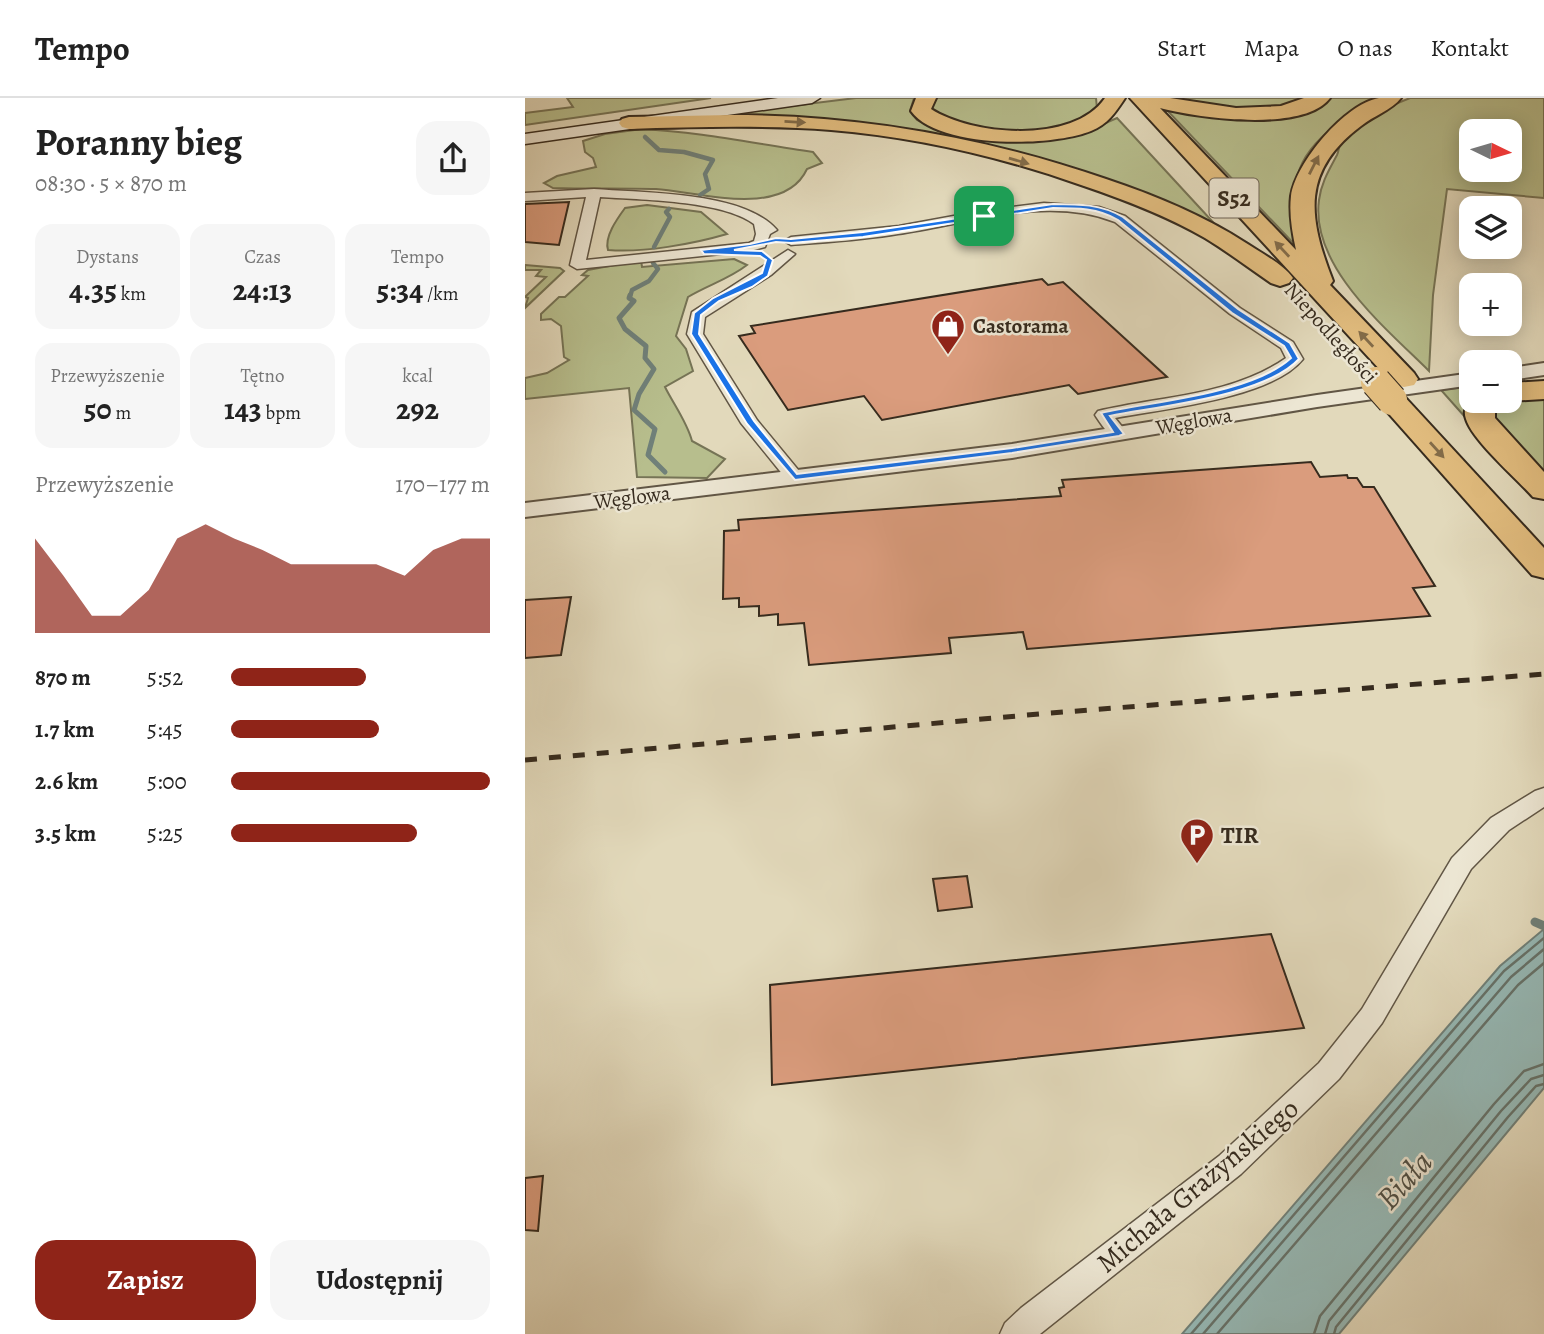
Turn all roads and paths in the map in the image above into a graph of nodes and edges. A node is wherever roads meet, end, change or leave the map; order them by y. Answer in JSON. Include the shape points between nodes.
{"nodes":[{"id":1,"x":717,"y":98,"type":"edge"},
{"id":2,"x":761,"y":98,"type":"edge"},
{"id":3,"x":812,"y":98,"type":"edge"},
{"id":4,"x":926,"y":98,"type":"edge"},
{"id":5,"x":1116,"y":98,"type":"edge"},
{"id":6,"x":1140,"y":98,"type":"edge"},
{"id":7,"x":1151,"y":98,"type":"edge"},
{"id":8,"x":1320,"y":98,"type":"edge"},
{"id":9,"x":1391,"y":98,"type":"edge"},
{"id":10,"x":604,"y":120,"type":"junction"},
{"id":11,"x":629,"y":123,"type":"junction"},
{"id":12,"x":525,"y":131,"type":"edge"},
{"id":13,"x":525,"y":139,"type":"edge"},
{"id":14,"x":594,"y":193,"type":"junction"},
{"id":15,"x":525,"y":197,"type":"edge"},
{"id":16,"x":760,"y":222,"type":"junction"},
{"id":17,"x":863,"y":234,"type":"joint"},
{"id":18,"x":790,"y":246,"type":"junction"},
{"id":19,"x":763,"y":251,"type":"junction"},
{"id":20,"x":765,"y":274,"type":"junction"},
{"id":21,"x":1280,"y":278,"type":"junction"},
{"id":22,"x":1328,"y":299,"type":"junction"},
{"id":23,"x":1544,"y":369,"type":"edge"},
{"id":24,"x":1522,"y":372,"type":"edge"},
{"id":25,"x":1459,"y":381,"type":"edge"},
{"id":26,"x":1407,"y":388,"type":"junction"},
{"id":27,"x":1544,"y":390,"type":"edge"},
{"id":28,"x":1522,"y":391,"type":"edge"},
{"id":29,"x":1480,"y":413,"type":"edge"},
{"id":30,"x":1119,"y":434,"type":"junction"},
{"id":31,"x":795,"y":477,"type":"junction"},
{"id":32,"x":1544,"y":490,"type":"edge"},
{"id":33,"x":525,"y":510,"type":"edge"},
{"id":34,"x":1544,"y":529,"type":"edge"},
{"id":35,"x":1544,"y":568,"type":"edge"},
{"id":36,"x":1544,"y":796,"type":"edge"},
{"id":37,"x":1017,"y":1334,"type":"edge"}],
"edges":[{"from":1,"to":10,"type":"highway"},
{"from":2,"to":10,"type":"main road"},
{"from":3,"to":11,"type":"main road"},
{"from":4,"to":5,"type":"highway","via":[[921,111],[936,124],[969,132],[1030,136],[1088,125],[1102,118]]},
{"from":5,"to":21,"type":"highway","name":"Niepodległości","number":"S52"},
{"from":22,"to":6,"type":"highway","name":"Niepodległości","number":"S52","one_way":true},
{"from":7,"to":8,"type":"highway","via":[[1192,109],[1246,114],[1300,107]]},
{"from":22,"to":9,"type":"highway","one_way":true,"via":[[1308,253],[1300,212],[1303,188],[1325,145],[1348,124]]},
{"from":10,"to":12,"type":"main road"},
{"from":11,"to":13,"type":"main road"},
{"from":11,"to":21,"type":"highway","one_way":true,"via":[[809,123],[960,145],[1054,170],[1177,215]]},
{"from":14,"to":15,"type":"street"},
{"from":14,"to":16,"type":"street","via":[[717,205]]},
{"from":14,"to":19,"type":"street","via":[[577,265],[704,251]]},
{"from":16,"to":18,"type":"street"},
{"from":16,"to":19,"type":"street"},
{"from":17,"to":18,"type":"street"},
{"from":17,"to":30,"type":"street","via":[[1053,206],[1107,210],[1235,311],[1287,345],[1295,359],[1281,372],[1237,388],[1104,415]]},
{"from":18,"to":19,"type":"street"},
{"from":18,"to":20,"type":"street"},
{"from":19,"to":20,"type":"street","via":[[769,266]]},
{"from":20,"to":31,"type":"street","via":[[697,314],[695,334],[750,423]]},
{"from":21,"to":26,"type":"highway","name":"Niepodległości","number":"S52"},
{"from":26,"to":22,"type":"highway","name":"Niepodległości","number":"S52","one_way":true},
{"from":23,"to":24,"type":"street"},
{"from":25,"to":26,"type":"street","name":"Węglowa"},
{"from":26,"to":30,"type":"street","name":"Węglowa"},
{"from":26,"to":34,"type":"highway","name":"Niepodległości","number":"S52"},
{"from":26,"to":35,"type":"highway","name":"Niepodległości","number":"S52","one_way":true},
{"from":27,"to":28,"type":"highway"},
{"from":29,"to":32,"type":"highway","via":[[1487,430]]},
{"from":30,"to":31,"type":"street","name":"Węglowa"},
{"from":31,"to":33,"type":"street","name":"Węglowa"},
{"from":36,"to":37,"type":"street","name":"Michała Grażyńskiego","via":[[1500,824],[1461,864],[1372,1016],[1329,1071],[1230,1166]]}]}
